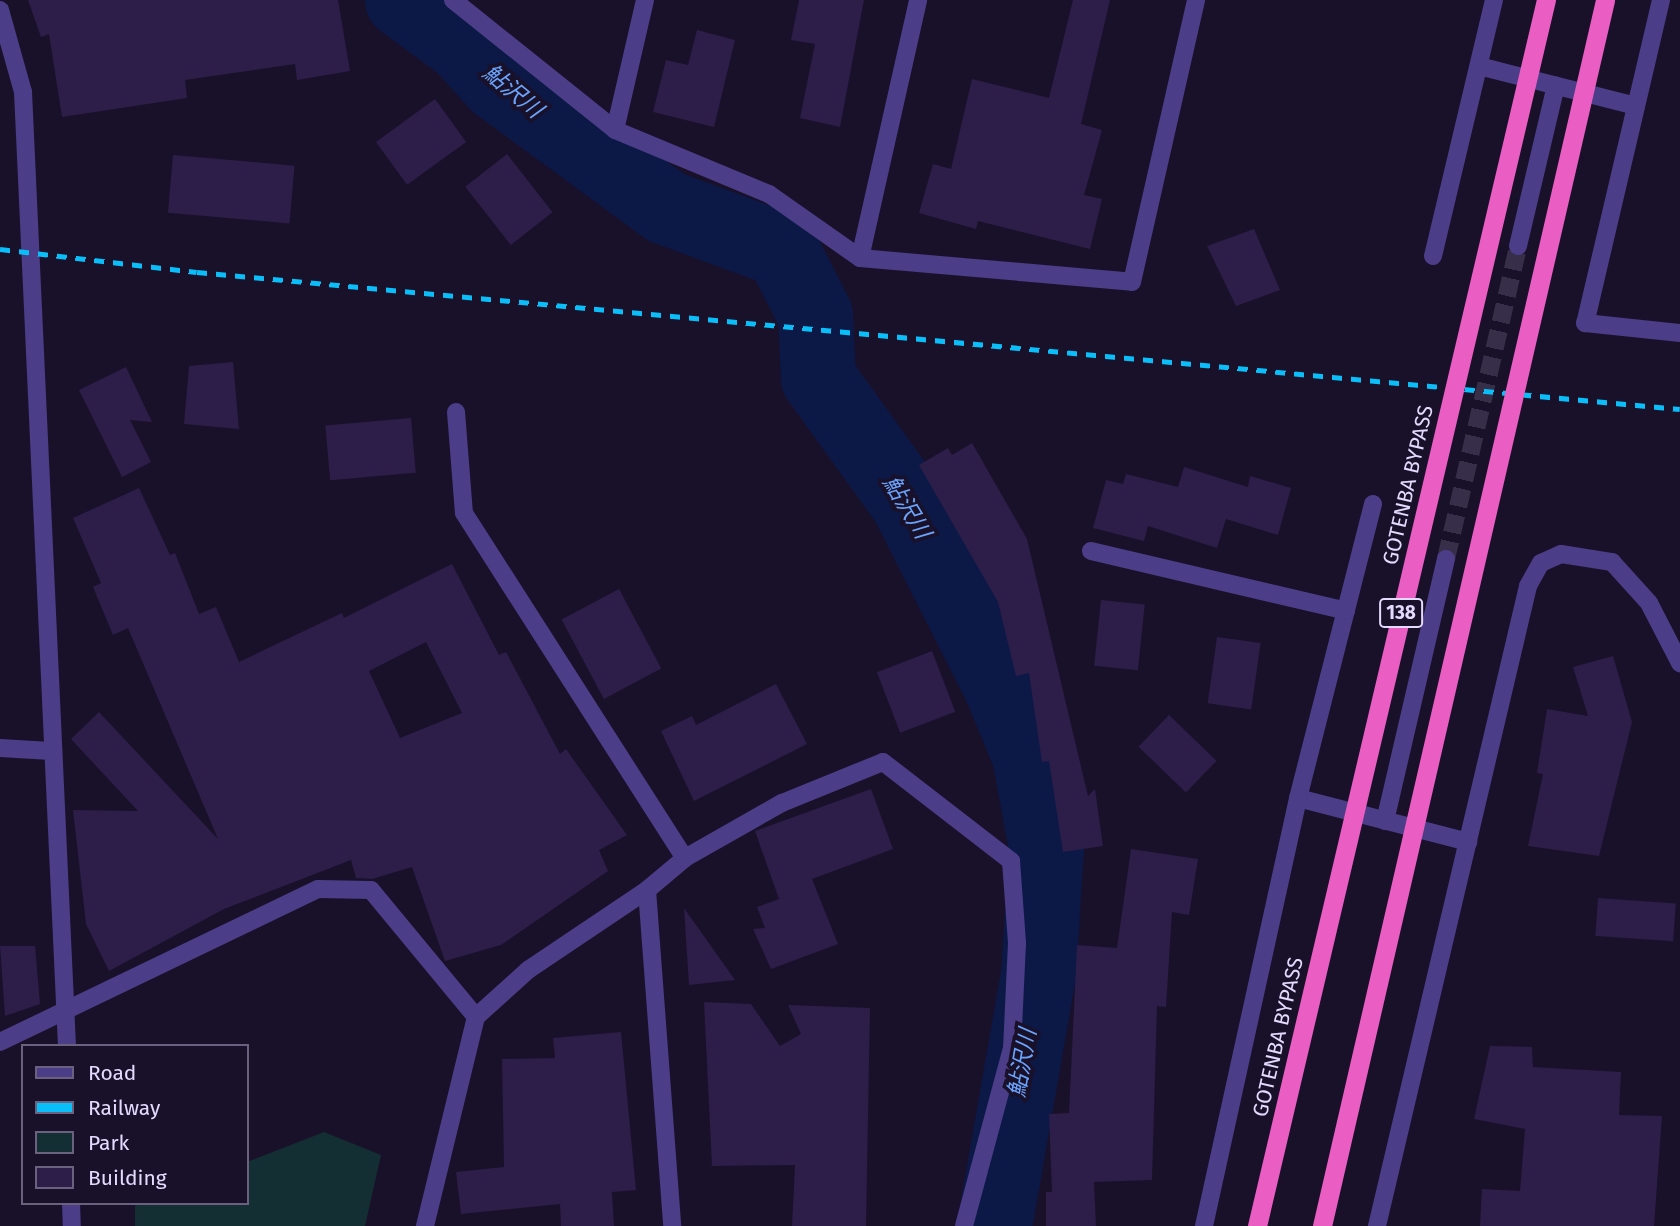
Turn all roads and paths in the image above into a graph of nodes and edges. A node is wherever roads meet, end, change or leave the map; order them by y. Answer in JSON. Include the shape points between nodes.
{"nodes":[{"id":1,"x":453,"y":0,"type":"edge"},
{"id":2,"x":645,"y":0,"type":"edge"},
{"id":3,"x":918,"y":0,"type":"edge"},
{"id":4,"x":1196,"y":0,"type":"edge"},
{"id":5,"x":1494,"y":0,"type":"edge"},
{"id":6,"x":1546,"y":0,"type":"edge"},
{"id":7,"x":1605,"y":0,"type":"edge"},
{"id":8,"x":1661,"y":0,"type":"edge"},
{"id":9,"x":0,"y":10,"type":"edge"},
{"id":10,"x":1479,"y":66,"type":"junction"},
{"id":11,"x":1556,"y":85,"type":"junction"},
{"id":12,"x":1636,"y":106,"type":"junction"},
{"id":13,"x":615,"y":130,"type":"junction"},
{"id":14,"x":1518,"y":246,"type":"tunnel mouth"},
{"id":15,"x":1433,"y":256,"type":"dead end"},
{"id":16,"x":860,"y":258,"type":"junction"},
{"id":17,"x":1680,"y":333,"type":"edge"},
{"id":18,"x":456,"y":412,"type":"dead end"},
{"id":19,"x":1373,"y":504,"type":"dead end"},
{"id":20,"x":1091,"y":551,"type":"dead end"},
{"id":21,"x":1446,"y":559,"type":"tunnel mouth"},
{"id":22,"x":1346,"y":611,"type":"junction"},
{"id":23,"x":1680,"y":663,"type":"edge"},
{"id":24,"x":0,"y":748,"type":"edge"},
{"id":25,"x":51,"y":751,"type":"junction"},
{"id":26,"x":1298,"y":798,"type":"junction"},
{"id":27,"x":1385,"y":821,"type":"junction"},
{"id":28,"x":1468,"y":842,"type":"junction"},
{"id":29,"x":685,"y":858,"type":"junction"},
{"id":30,"x":647,"y":890,"type":"junction"},
{"id":31,"x":67,"y":1012,"type":"junction"},
{"id":32,"x":476,"y":1017,"type":"junction"},
{"id":33,"x":0,"y":1042,"type":"edge"},
{"id":34,"x":67,"y":1044,"type":"edge"},
{"id":35,"x":71,"y":1205,"type":"edge"},
{"id":36,"x":72,"y":1226,"type":"edge"},
{"id":37,"x":425,"y":1226,"type":"edge"},
{"id":38,"x":672,"y":1226,"type":"edge"},
{"id":39,"x":964,"y":1226,"type":"edge"},
{"id":40,"x":1204,"y":1226,"type":"edge"},
{"id":41,"x":1257,"y":1226,"type":"edge"},
{"id":42,"x":1322,"y":1226,"type":"edge"},
{"id":43,"x":1377,"y":1226,"type":"edge"}],
"edges":[{"from":1,"to":13,"type":"street"},
{"from":2,"to":13,"type":"street"},
{"from":3,"to":16,"type":"street"},
{"from":4,"to":16,"type":"street","via":[[1132,282]]},
{"from":5,"to":10,"type":"street"},
{"from":6,"to":41,"type":"highway","name":"GOTENBA BYPASS","number":"138","bridge":true},
{"from":7,"to":42,"type":"highway","bridge":true},
{"from":8,"to":12,"type":"street"},
{"from":9,"to":25,"type":"street","via":[[23,92]]},
{"from":10,"to":11,"type":"street"},
{"from":10,"to":15,"type":"street"},
{"from":11,"to":12,"type":"street"},
{"from":11,"to":14,"type":"street"},
{"from":12,"to":17,"type":"street","via":[[1585,323]]},
{"from":13,"to":16,"type":"street","via":[[769,194]]},
{"from":18,"to":29,"type":"street","via":[[464,513]]},
{"from":19,"to":22,"type":"street"},
{"from":20,"to":22,"type":"street"},
{"from":21,"to":27,"type":"street"},
{"from":22,"to":26,"type":"street"},
{"from":23,"to":28,"type":"street","via":[[1648,603],[1612,562],[1561,554],[1541,563],[1528,586]]},
{"from":24,"to":25,"type":"street"},
{"from":25,"to":31,"type":"street"},
{"from":26,"to":27,"type":"street"},
{"from":26,"to":40,"type":"street"},
{"from":27,"to":28,"type":"street"},
{"from":28,"to":43,"type":"street"},
{"from":29,"to":30,"type":"street"},
{"from":29,"to":39,"type":"street","via":[[782,803],[883,762],[1011,861],[1017,943],[1012,1048]]},
{"from":30,"to":32,"type":"street","via":[[528,970]]},
{"from":30,"to":38,"type":"street"},
{"from":31,"to":32,"type":"street","via":[[318,889],[371,890]]},
{"from":31,"to":33,"type":"street"},
{"from":31,"to":34,"type":"street"},
{"from":32,"to":37,"type":"street"},
{"from":35,"to":36,"type":"street"}]}
